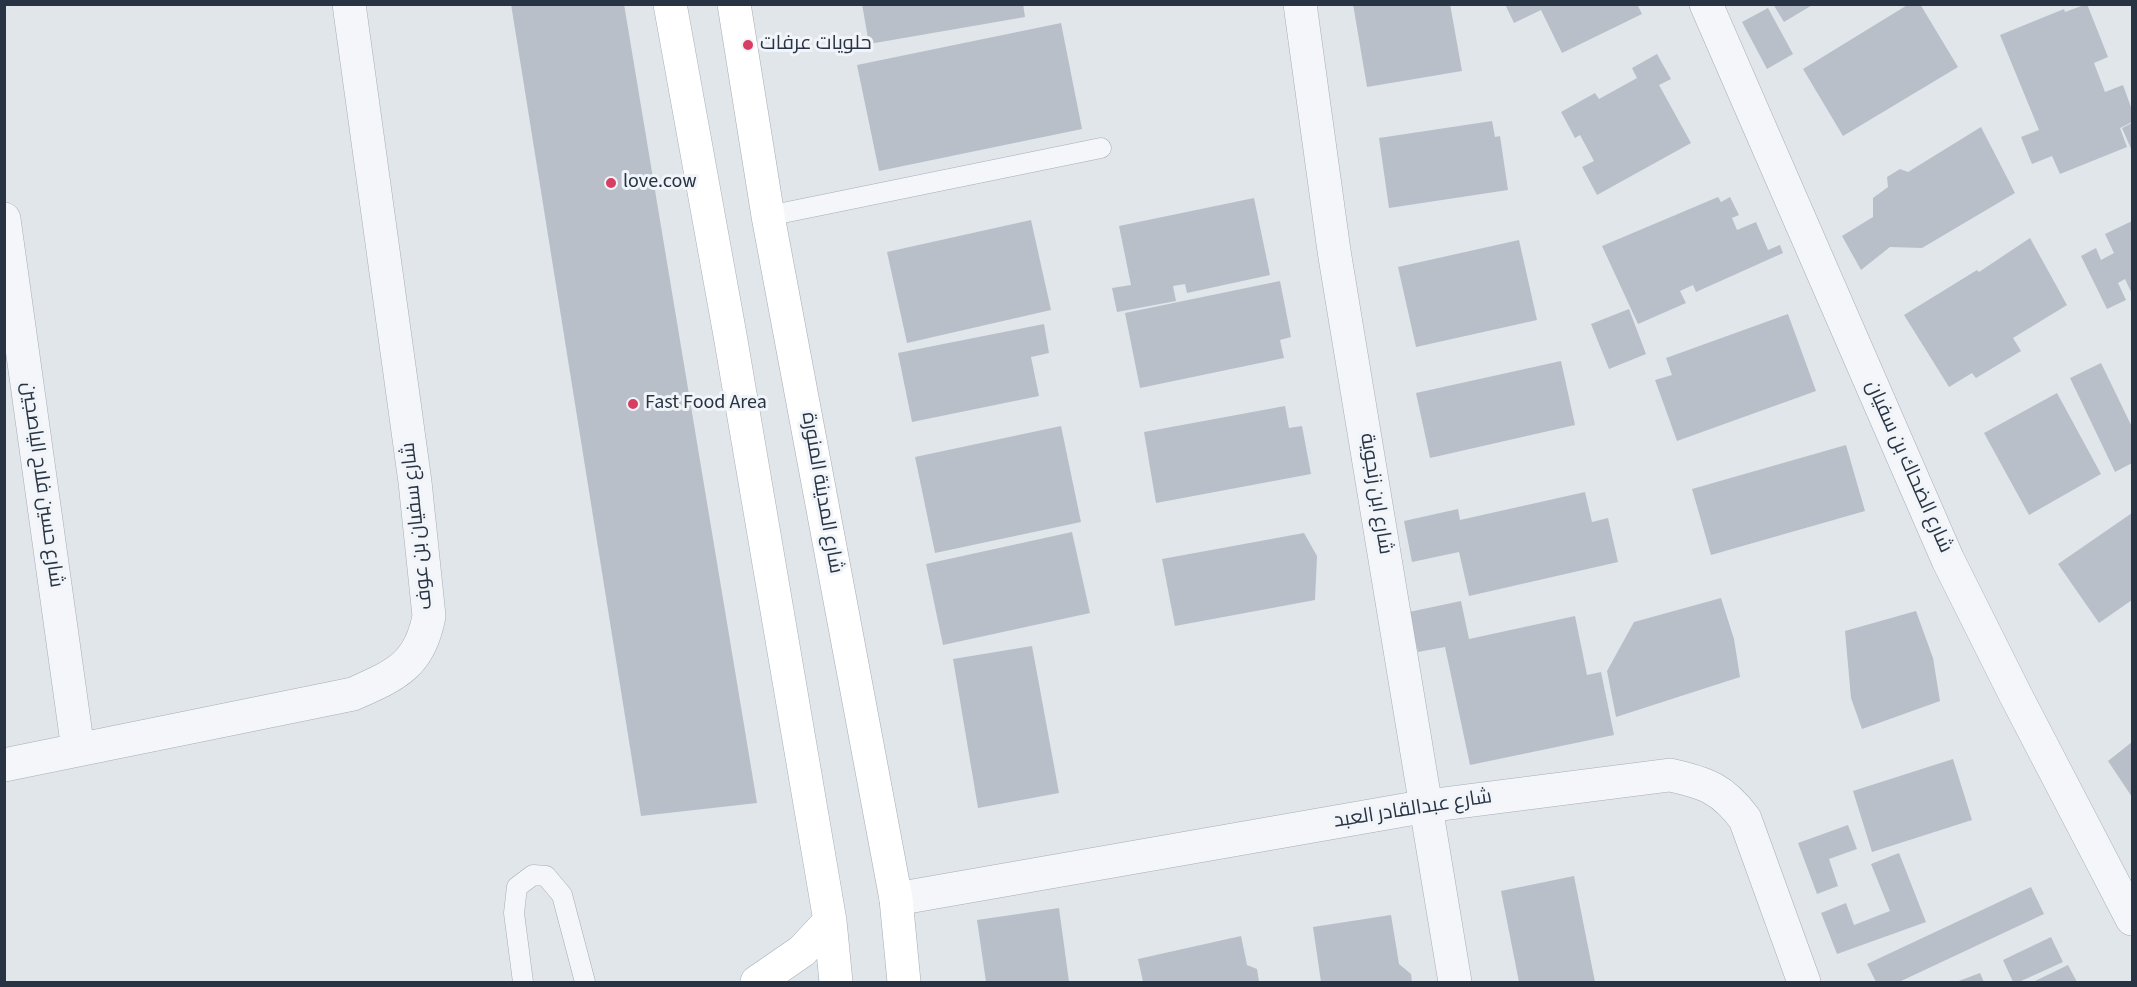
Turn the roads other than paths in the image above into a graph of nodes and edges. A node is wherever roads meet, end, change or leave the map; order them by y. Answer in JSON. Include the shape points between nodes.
{"nodes":[{"id":1,"x":350,"y":4,"type":"edge"},
{"id":2,"x":670,"y":4,"type":"edge"},
{"id":3,"x":734,"y":4,"type":"edge"},
{"id":4,"x":1300,"y":4,"type":"edge"},
{"id":5,"x":1706,"y":4,"type":"edge"},
{"id":6,"x":1101,"y":148,"type":"dead end"},
{"id":7,"x":768,"y":216,"type":"junction"},
{"id":8,"x":4,"y":219,"type":"edge"},
{"id":9,"x":78,"y":750,"type":"junction"},
{"id":10,"x":4,"y":765,"type":"edge"},
{"id":11,"x":1427,"y":806,"type":"junction"},
{"id":12,"x":897,"y":899,"type":"junction"},
{"id":13,"x":2133,"y":919,"type":"edge"},
{"id":14,"x":830,"y":921,"type":"junction"},
{"id":15,"x":524,"y":982,"type":"edge"},
{"id":16,"x":585,"y":982,"type":"edge"},
{"id":17,"x":757,"y":982,"type":"edge"},
{"id":18,"x":836,"y":982,"type":"edge"},
{"id":19,"x":904,"y":982,"type":"edge"},
{"id":20,"x":1455,"y":982,"type":"edge"},
{"id":21,"x":1804,"y":982,"type":"edge"}],
"edges":[{"from":1,"to":9,"type":"street","name":"شارع سفيان بن عوف","via":[[415,482],[429,616],[426,636],[417,655],[395,673],[353,694]]},
{"from":2,"to":14,"type":"main road"},
{"from":3,"to":7,"type":"main road","name":"شارع المدينة المنورة"},
{"from":4,"to":11,"type":"street","name":"شارع ابن زنجوية","via":[[1334,251]]},
{"from":5,"to":13,"type":"street","name":"شارع الضحاك بن سفيان","via":[[1948,560]]},
{"from":6,"to":7,"type":"lane"},
{"from":7,"to":12,"type":"main road","name":"شارع المدينة المنورة"},
{"from":8,"to":9,"type":"street","name":"شارع حسين فلاح الياصجين"},
{"from":9,"to":10,"type":"street","name":"شارع سفيان بن عوف"},
{"from":11,"to":12,"type":"street","name":"شارع عبدالقادر العبد"},
{"from":11,"to":20,"type":"street","name":"شارع ابن زنجوية"},
{"from":11,"to":21,"type":"street","name":"شارع عبدالقادر العبد","via":[[1670,775],[1717,790],[1732,801],[1745,819]]},
{"from":12,"to":19,"type":"main road","name":"شارع المدينة المنورة"},
{"from":14,"to":17,"type":"main road","via":[[802,951]]},
{"from":14,"to":18,"type":"main road"},
{"from":15,"to":16,"type":"lane","via":[[514,913],[517,887],[533,875],[546,876],[562,895]]}]}
